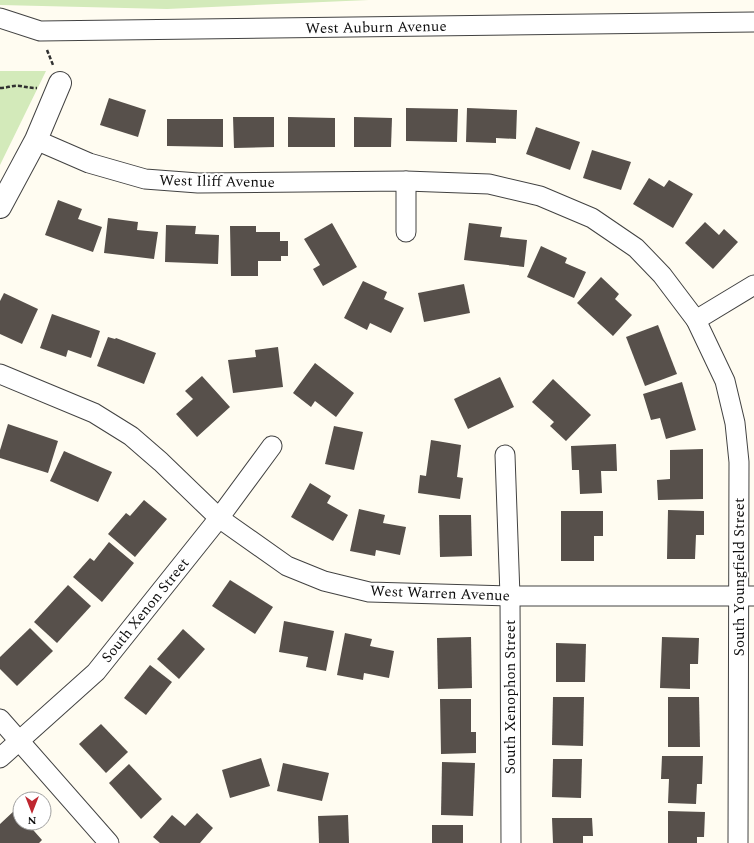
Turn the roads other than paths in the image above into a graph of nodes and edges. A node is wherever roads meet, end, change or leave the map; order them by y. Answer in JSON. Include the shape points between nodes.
{"nodes":[{"id":1,"x":0,"y":18,"type":"edge"},
{"id":2,"x":754,"y":22,"type":"edge"},
{"id":3,"x":59,"y":85,"type":"road end"},
{"id":4,"x":36,"y":140,"type":"junction"},
{"id":5,"x":406,"y":181,"type":"junction"},
{"id":6,"x":0,"y":207,"type":"edge"},
{"id":7,"x":406,"y":232,"type":"dead end"},
{"id":8,"x":754,"y":285,"type":"edge"},
{"id":9,"x":696,"y":320,"type":"junction"},
{"id":10,"x":0,"y":374,"type":"edge"},
{"id":11,"x":272,"y":446,"type":"dead end"},
{"id":12,"x":505,"y":455,"type":"dead end"},
{"id":13,"x":219,"y":518,"type":"junction"},
{"id":14,"x":510,"y":596,"type":"junction"},
{"id":15,"x":747,"y":596,"type":"edge"},
{"id":16,"x":0,"y":719,"type":"edge"},
{"id":17,"x":20,"y":740,"type":"junction"},
{"id":18,"x":0,"y":758,"type":"edge"},
{"id":19,"x":746,"y":825,"type":"edge"},
{"id":20,"x":109,"y":843,"type":"edge"},
{"id":21,"x":511,"y":843,"type":"edge"},
{"id":22,"x":738,"y":843,"type":"edge"}],
"edges":[{"from":1,"to":2,"type":"street","name":"West Auburn Avenue","via":[[40,31]]},
{"from":3,"to":4,"type":"street"},
{"from":4,"to":5,"type":"street","name":"West Iliff Avenue","via":[[89,163],[145,179],[198,183]]},
{"from":4,"to":6,"type":"street"},
{"from":5,"to":7,"type":"street"},
{"from":5,"to":9,"type":"street","name":"West Iliff Avenue","via":[[488,184],[540,196],[592,218],[636,248],[662,275]]},
{"from":8,"to":9,"type":"street"},
{"from":9,"to":15,"type":"street","name":"South Youngfield Street","via":[[725,381],[735,423]]},
{"from":10,"to":13,"type":"street","name":"West Warren Avenue","via":[[94,413],[131,436]]},
{"from":11,"to":13,"type":"street","name":"South Xenon Street"},
{"from":12,"to":14,"type":"street","name":"South Xenophon Street"},
{"from":13,"to":14,"type":"street","name":"West Warren Avenue","via":[[287,566],[324,581],[369,592]]},
{"from":13,"to":17,"type":"street","name":"South Xenon Street","via":[[96,672]]},
{"from":14,"to":15,"type":"street","name":"West Warren Avenue"},
{"from":14,"to":21,"type":"street","name":"South Xenophon Street"},
{"from":15,"to":19,"type":"street","name":"South Youngfield Street"},
{"from":16,"to":17,"type":"street"},
{"from":17,"to":18,"type":"street","name":"South Xenon Street"},
{"from":17,"to":20,"type":"street"},
{"from":19,"to":22,"type":"street","name":"South Youngfield Street"}]}
